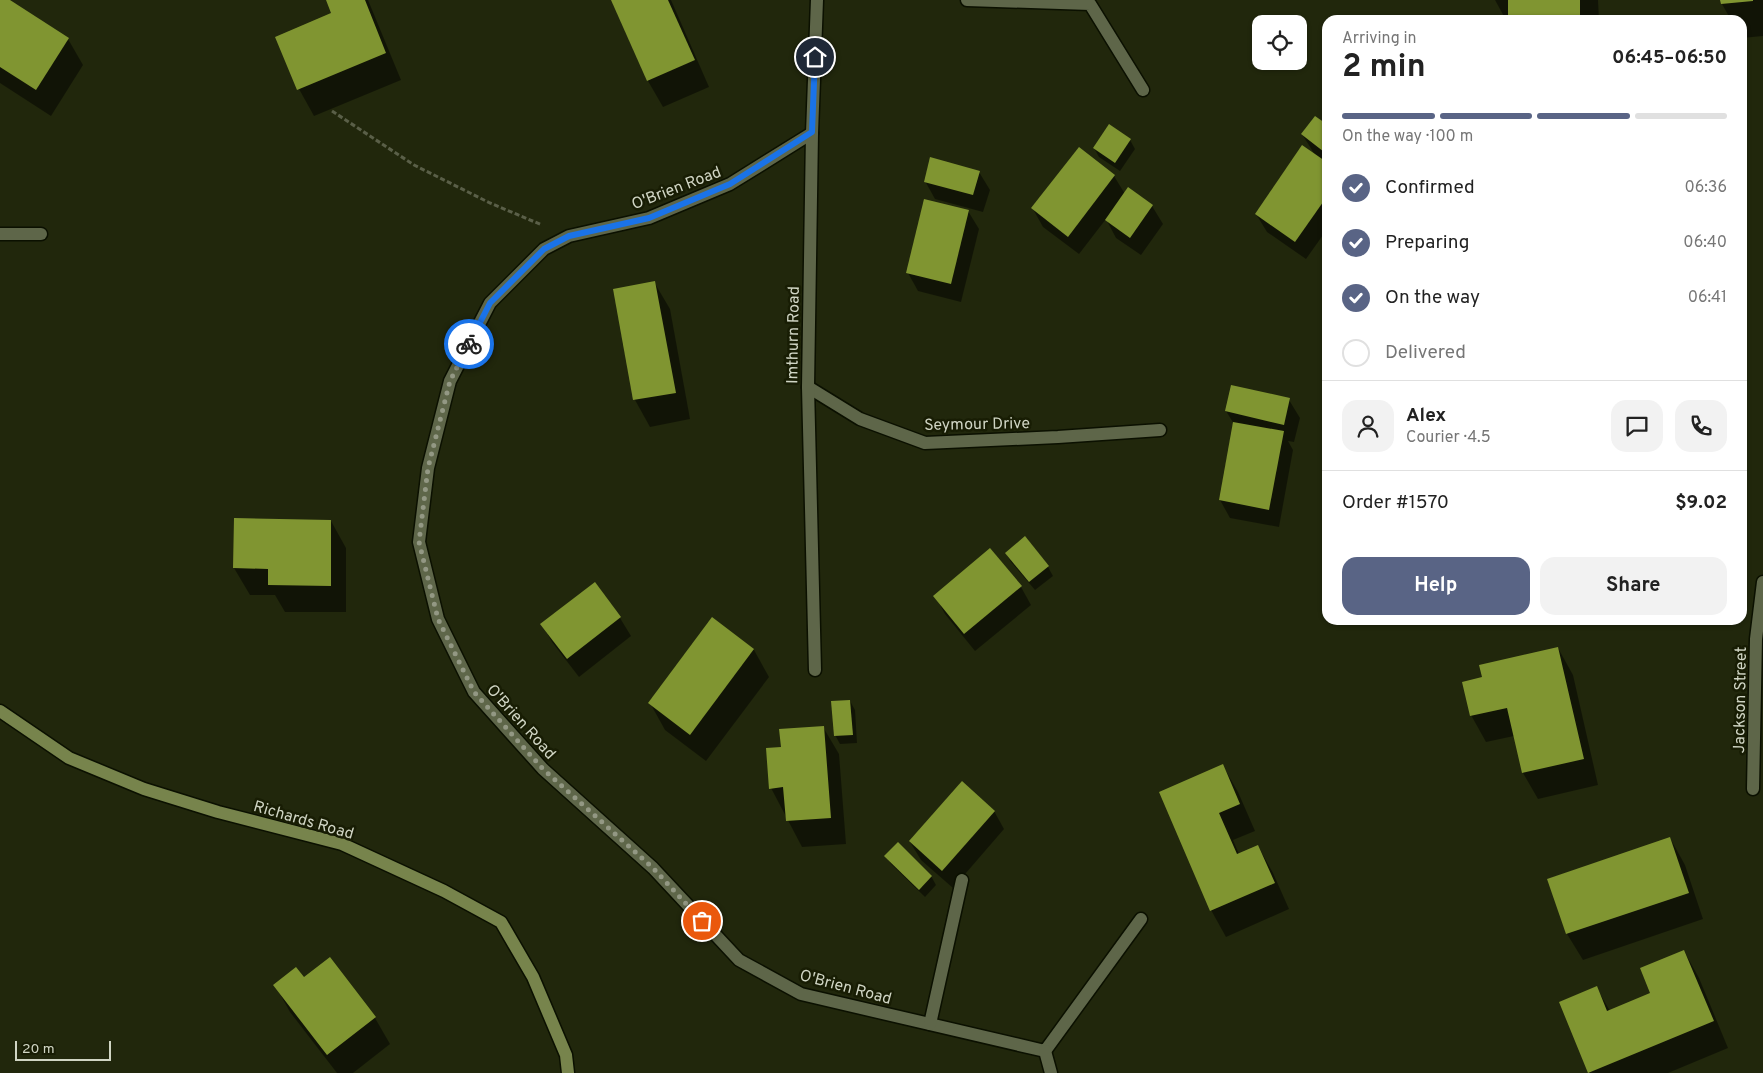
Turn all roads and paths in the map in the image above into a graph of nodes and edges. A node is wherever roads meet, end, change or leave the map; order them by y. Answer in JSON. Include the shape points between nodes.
{"nodes":[{"id":1,"x":817,"y":0,"type":"edge"},
{"id":2,"x":967,"y":0,"type":"edge"},
{"id":3,"x":1143,"y":90,"type":"dead end"},
{"id":4,"x":332,"y":111,"type":"dead end"},
{"id":5,"x":812,"y":132,"type":"junction"},
{"id":6,"x":0,"y":234,"type":"edge"},
{"id":7,"x":41,"y":234,"type":"dead end"},
{"id":8,"x":569,"y":236,"type":"junction"},
{"id":9,"x":808,"y":386,"type":"junction"},
{"id":10,"x":1160,"y":430,"type":"dead end"},
{"id":11,"x":1763,"y":582,"type":"edge"},
{"id":12,"x":815,"y":670,"type":"dead end"},
{"id":13,"x":0,"y":711,"type":"edge"},
{"id":14,"x":1753,"y":789,"type":"dead end"},
{"id":15,"x":962,"y":880,"type":"dead end"},
{"id":16,"x":1140,"y":919,"type":"dead end"},
{"id":17,"x":930,"y":1024,"type":"junction"},
{"id":18,"x":1045,"y":1051,"type":"junction"},
{"id":19,"x":568,"y":1073,"type":"edge"},
{"id":20,"x":1052,"y":1073,"type":"edge"}],
"edges":[{"from":1,"to":5,"type":"street","name":"Imthurn Road"},
{"from":2,"to":3,"type":"street","via":[[1090,4]]},
{"from":4,"to":8,"type":"path","via":[[414,165],[490,203]]},
{"from":5,"to":8,"type":"street","name":"O'Brien Road","via":[[730,184],[649,218]]},
{"from":5,"to":9,"type":"street","name":"Imthurn Road"},
{"from":6,"to":7,"type":"street"},
{"from":8,"to":17,"type":"street","name":"O'Brien Road","via":[[544,249],[490,303],[450,381],[428,468],[419,542],[438,619],[480,699],[543,769],[653,868],[739,960],[801,994]]},
{"from":9,"to":10,"type":"street","name":"Seymour Drive","via":[[860,419],[925,443]]},
{"from":9,"to":12,"type":"street","name":"Imthurn Road"},
{"from":11,"to":14,"type":"street","name":"Jackson Street","via":[[1756,639]]},
{"from":13,"to":19,"type":"street","name":"Richards Road","via":[[69,758],[144,789],[342,844],[444,891],[501,922],[533,977],[566,1055]]},
{"from":15,"to":17,"type":"street"},
{"from":16,"to":18,"type":"street"},
{"from":17,"to":18,"type":"street","name":"O'Brien Road"},
{"from":18,"to":20,"type":"street"}]}
